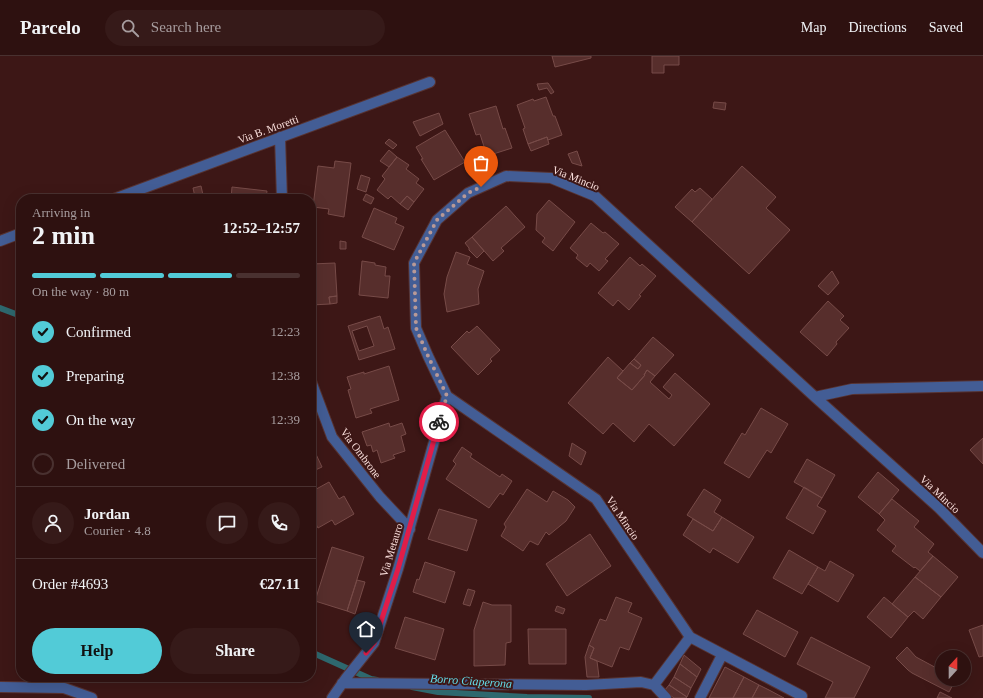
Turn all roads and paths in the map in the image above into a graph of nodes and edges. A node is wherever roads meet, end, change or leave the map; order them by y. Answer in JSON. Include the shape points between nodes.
{"nodes":[{"id":1,"x":430,"y":82,"type":"dead end"},
{"id":2,"x":280,"y":138,"type":"junction"},
{"id":3,"x":128,"y":194,"type":"edge"},
{"id":4,"x":282,"y":194,"type":"edge"},
{"id":5,"x":16,"y":235,"type":"edge"},
{"id":6,"x":0,"y":241,"type":"edge"},
{"id":7,"x":983,"y":386,"type":"edge"},
{"id":8,"x":316,"y":394,"type":"edge"},
{"id":9,"x":447,"y":396,"type":"junction"},
{"id":10,"x":815,"y":397,"type":"junction"},
{"id":11,"x":410,"y":529,"type":"junction"},
{"id":12,"x":983,"y":553,"type":"edge"},
{"id":13,"x":690,"y":637,"type":"junction"},
{"id":14,"x":722,"y":655,"type":"junction"},
{"id":15,"x":344,"y":681,"type":"junction"},
{"id":16,"x":654,"y":685,"type":"junction"},
{"id":17,"x":0,"y":687,"type":"edge"},
{"id":18,"x":802,"y":696,"type":"dead end"},
{"id":19,"x":92,"y":698,"type":"edge"},
{"id":20,"x":332,"y":698,"type":"edge"},
{"id":21,"x":666,"y":698,"type":"edge"},
{"id":22,"x":700,"y":698,"type":"edge"}],
"edges":[{"from":1,"to":2,"type":"street","name":"Via B. Moretti"},
{"from":2,"to":3,"type":"street","name":"Via B. Moretti"},
{"from":2,"to":4,"type":"street"},
{"from":5,"to":6,"type":"street"},
{"from":7,"to":10,"type":"street","via":[[852,389]]},
{"from":8,"to":11,"type":"street","name":"Via Ombrone","via":[[332,437],[380,497]]},
{"from":9,"to":10,"type":"street","name":"Via Mincio","via":[[416,328],[414,263],[437,220],[468,193],[506,176],[551,178],[595,196]]},
{"from":9,"to":11,"type":"street","name":"Via Metauro"},
{"from":9,"to":13,"type":"street","name":"Via Mincio","via":[[596,499]]},
{"from":10,"to":12,"type":"street","name":"Via Mincio","via":[[939,508]]},
{"from":11,"to":15,"type":"street","name":"Via Metauro","via":[[374,643]]},
{"from":13,"to":14,"type":"street","name":"Via Mincio"},
{"from":13,"to":16,"type":"street"},
{"from":14,"to":18,"type":"street","name":"Via Mincio"},
{"from":14,"to":22,"type":"street"},
{"from":15,"to":16,"type":"street","via":[[586,685],[641,682]]},
{"from":15,"to":20,"type":"street","name":"Via Metauro"},
{"from":16,"to":21,"type":"street"},
{"from":17,"to":19,"type":"street","via":[[64,688]]}]}
